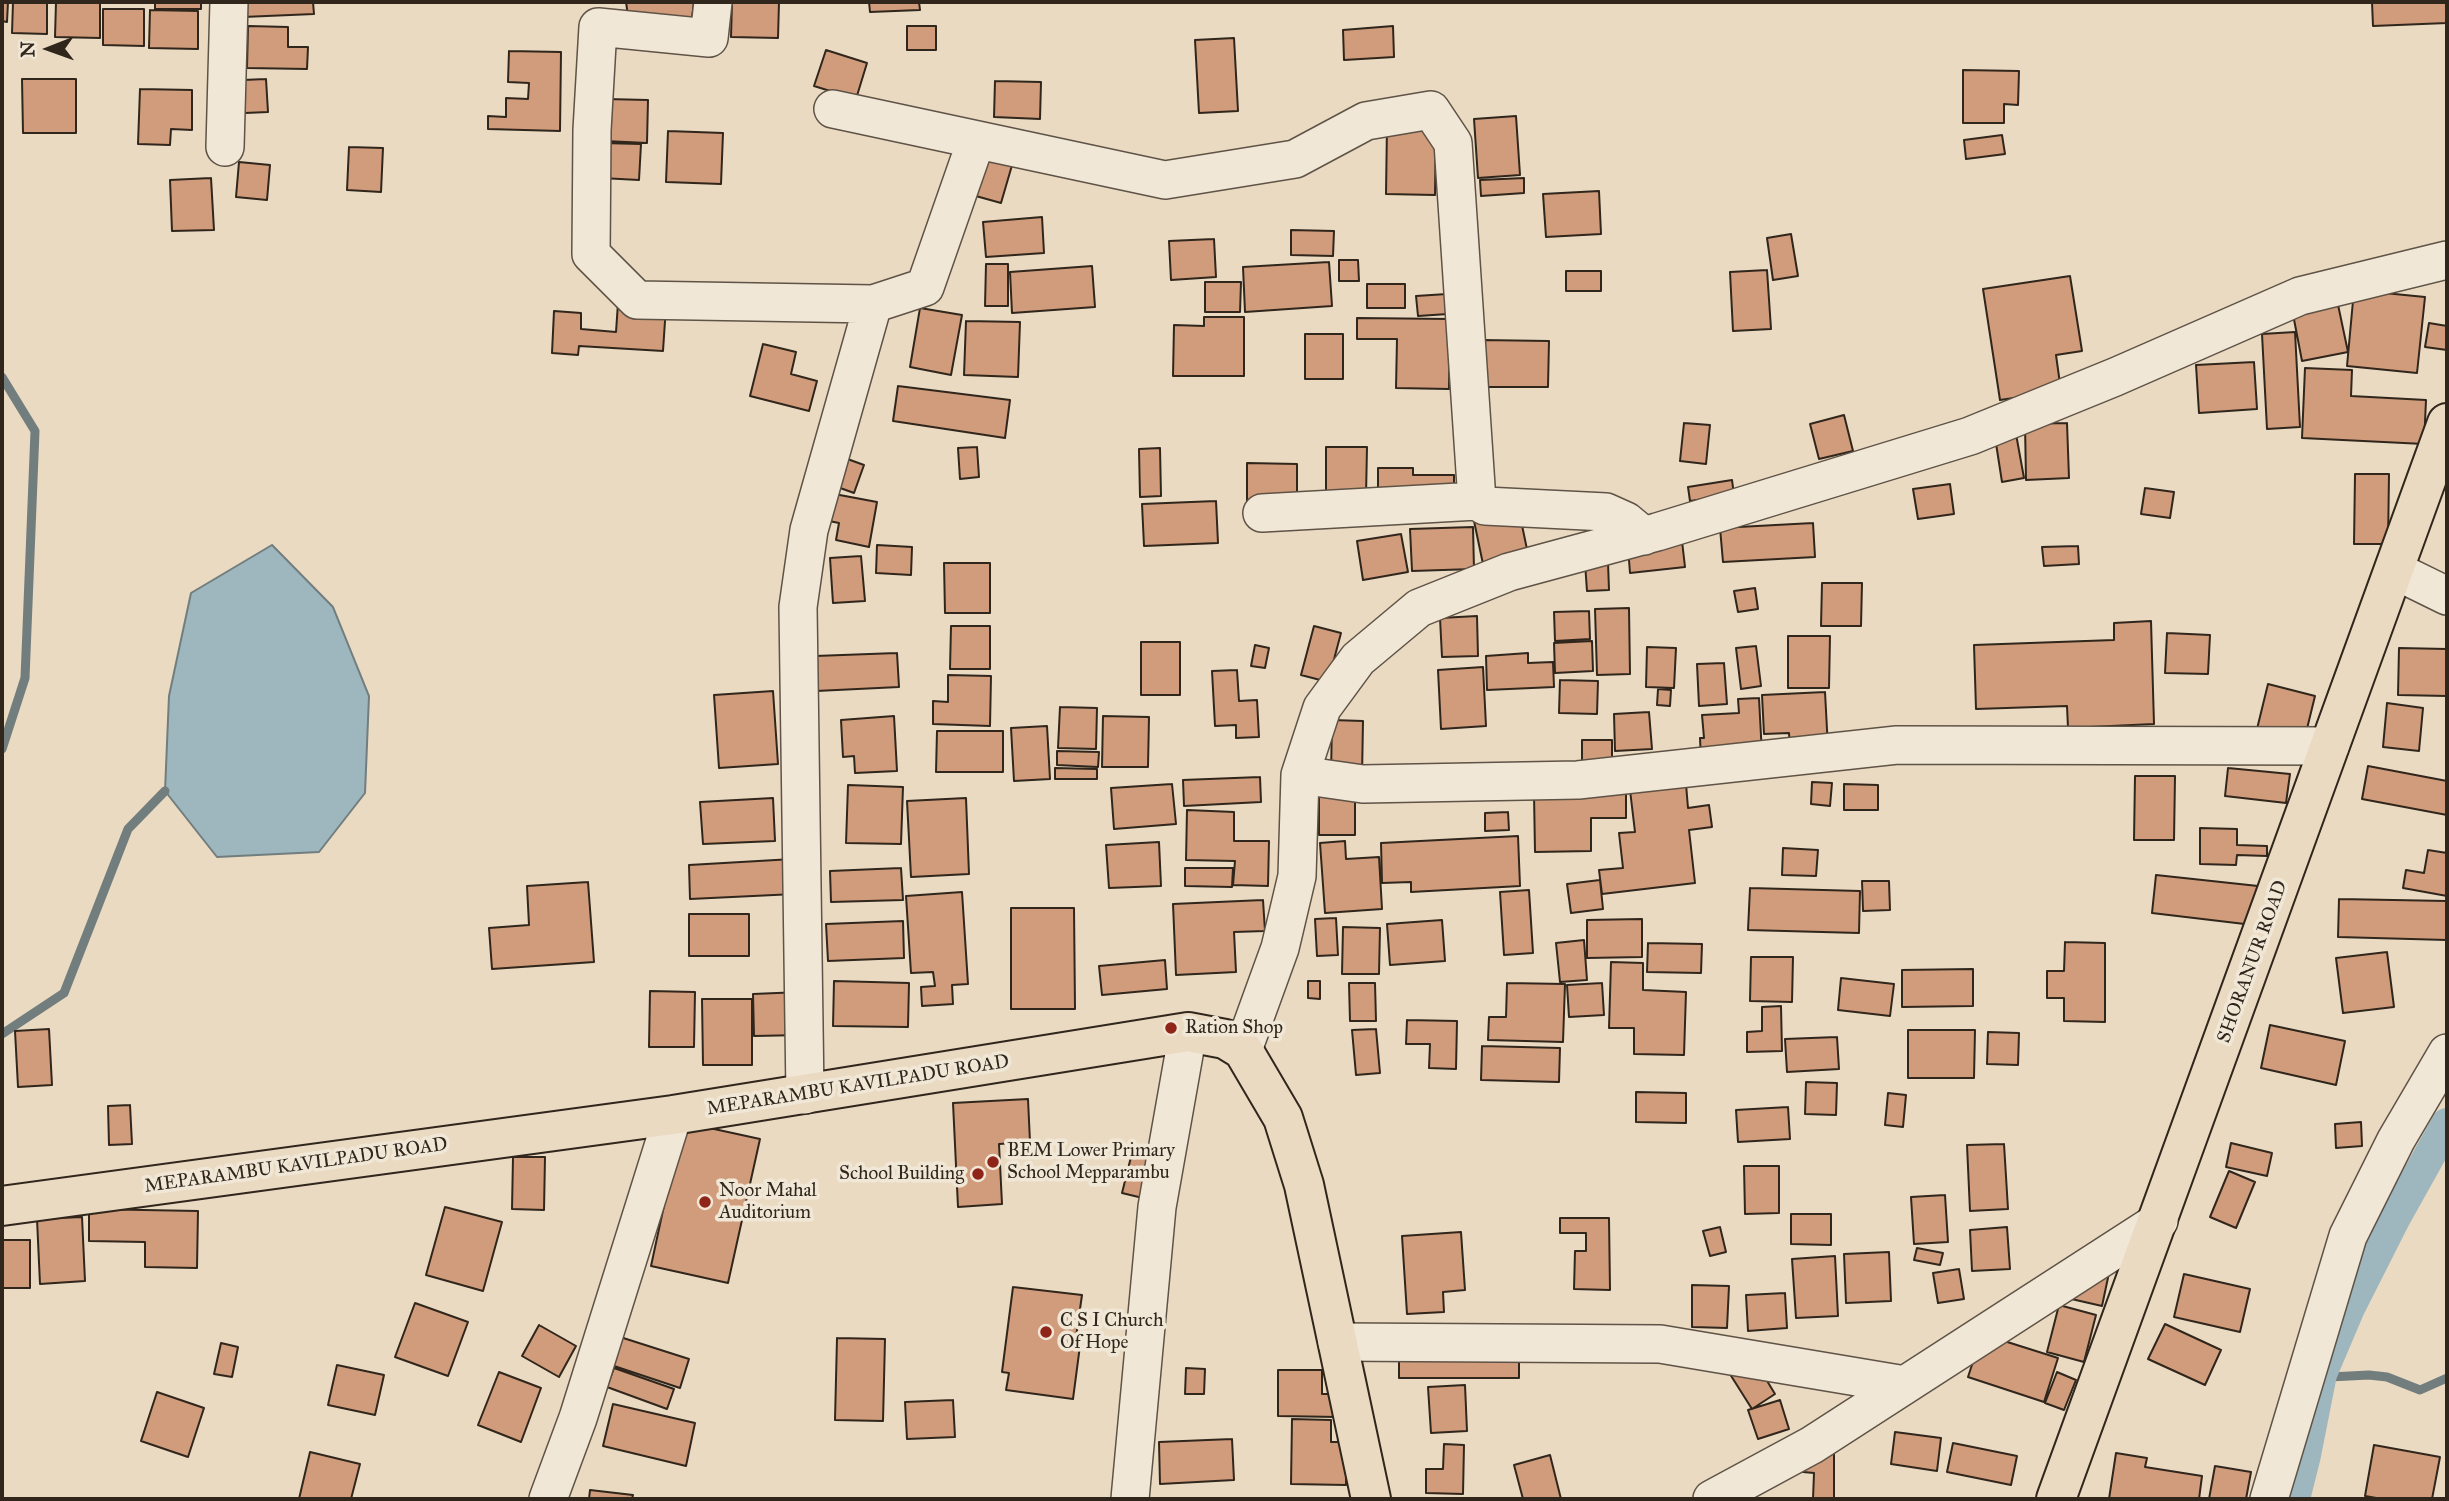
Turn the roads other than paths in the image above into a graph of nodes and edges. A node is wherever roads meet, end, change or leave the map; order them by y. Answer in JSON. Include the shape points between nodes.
{"nodes":[{"id":1,"x":229,"y":2,"type":"edge"},
{"id":2,"x":713,"y":2,"type":"edge"},
{"id":3,"x":833,"y":110,"type":"dead end"},
{"id":4,"x":976,"y":141,"type":"junction"},
{"id":5,"x":225,"y":147,"type":"dead end"},
{"id":6,"x":2447,"y":260,"type":"edge"},
{"id":7,"x":873,"y":304,"type":"junction"},
{"id":8,"x":2447,"y":423,"type":"edge"},
{"id":9,"x":1477,"y":501,"type":"junction"},
{"id":10,"x":1262,"y":513,"type":"dead end"},
{"id":11,"x":1644,"y":536,"type":"junction"},
{"id":12,"x":2394,"y":570,"type":"junction"},
{"id":13,"x":2447,"y":596,"type":"edge"},
{"id":14,"x":2330,"y":746,"type":"junction"},
{"id":15,"x":1300,"y":775,"type":"junction"},
{"id":16,"x":1188,"y":1032,"type":"junction"},
{"id":17,"x":1243,"y":1050,"type":"junction"},
{"id":18,"x":2447,"y":1053,"type":"edge"},
{"id":19,"x":805,"y":1095,"type":"junction"},
{"id":20,"x":673,"y":1115,"type":"junction"},
{"id":21,"x":2,"y":1206,"type":"edge"},
{"id":22,"x":2159,"y":1221,"type":"junction"},
{"id":23,"x":1337,"y":1342,"type":"junction"},
{"id":24,"x":1905,"y":1385,"type":"junction"},
{"id":25,"x":548,"y":1499,"type":"edge"},
{"id":26,"x":1129,"y":1499,"type":"edge"},
{"id":27,"x":1371,"y":1499,"type":"edge"},
{"id":28,"x":1712,"y":1499,"type":"edge"},
{"id":29,"x":2056,"y":1499,"type":"edge"},
{"id":30,"x":2269,"y":1499,"type":"edge"}],
"edges":[{"from":1,"to":5,"type":"street"},
{"from":2,"to":7,"type":"street","via":[[709,38],[598,27],[591,254],[637,300]]},
{"from":3,"to":4,"type":"street"},
{"from":4,"to":7,"type":"street","via":[[925,288]]},
{"from":4,"to":9,"type":"street","via":[[1165,180],[1295,159],[1366,121],[1431,110],[1453,144]]},
{"from":6,"to":11,"type":"street","via":[[2300,296],[1970,436]]},
{"from":7,"to":19,"type":"street","via":[[809,530],[798,607]]},
{"from":8,"to":12,"type":"main road","name":"SHORANUR ROAD"},
{"from":9,"to":10,"type":"street"},
{"from":9,"to":11,"type":"street","via":[[1485,506],[1606,512]]},
{"from":11,"to":15,"type":"street","via":[[1509,572],[1419,608],[1358,659],[1322,708]]},
{"from":12,"to":13,"type":"street"},
{"from":12,"to":14,"type":"main road","name":"SHORANUR ROAD"},
{"from":14,"to":15,"type":"street","via":[[1897,745],[1578,780],[1363,784]]},
{"from":14,"to":22,"type":"main road","name":"SHORANUR ROAD"},
{"from":15,"to":17,"type":"street","via":[[1297,876],[1280,948]]},
{"from":16,"to":17,"type":"main road","name":"MEPARAMBU KAVILPADU ROAD","via":[[1225,1039]]},
{"from":16,"to":19,"type":"main road","name":"MEPARAMBU KAVILPADU ROAD"},
{"from":16,"to":26,"type":"street","via":[[1157,1207]]},
{"from":17,"to":23,"type":"main road","via":[[1283,1118],[1304,1185]]},
{"from":18,"to":30,"type":"street","via":[[2396,1140],[2348,1237]]},
{"from":19,"to":20,"type":"main road","name":"MEPARAMBU KAVILPADU ROAD"},
{"from":20,"to":21,"type":"main road","name":"MEPARAMBU KAVILPADU ROAD"},
{"from":20,"to":25,"type":"street"},
{"from":22,"to":24,"type":"street"},
{"from":22,"to":29,"type":"main road","name":"SHORANUR ROAD"},
{"from":23,"to":24,"type":"street","via":[[1660,1344]]},
{"from":23,"to":27,"type":"main road"},
{"from":24,"to":28,"type":"street","via":[[1812,1445]]}]}
